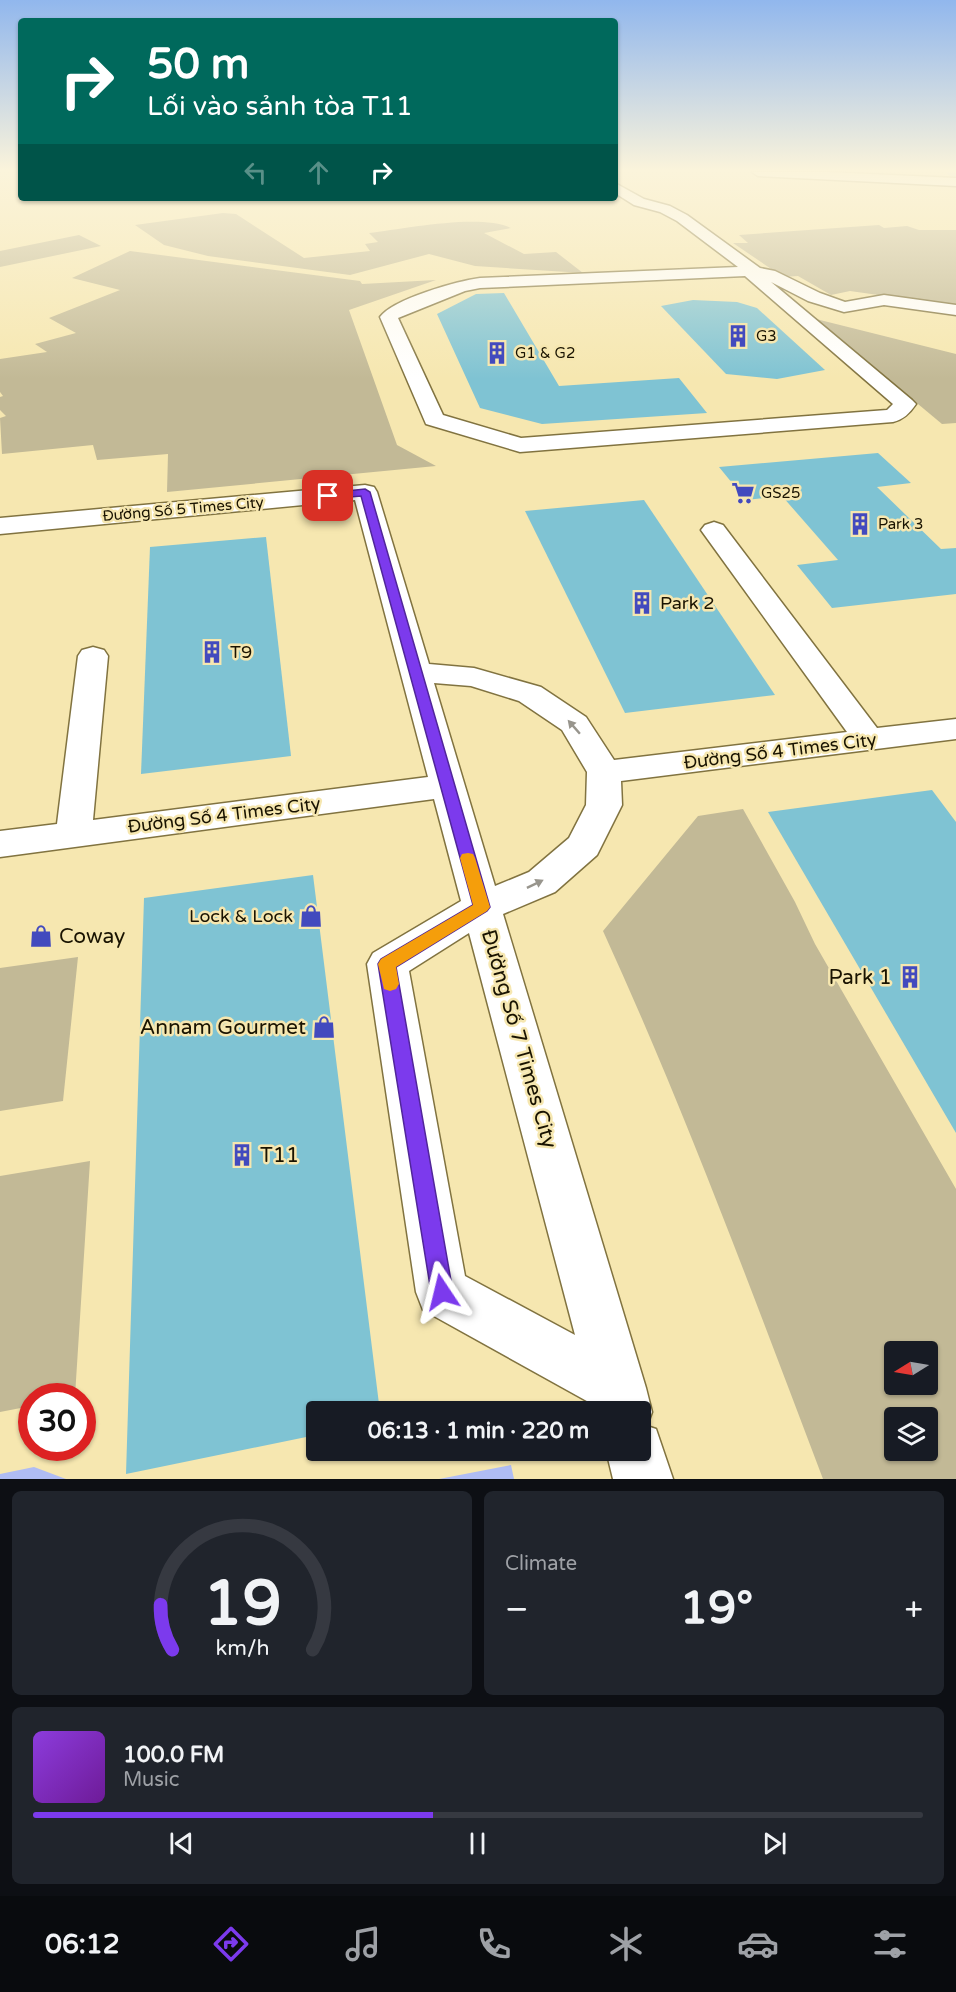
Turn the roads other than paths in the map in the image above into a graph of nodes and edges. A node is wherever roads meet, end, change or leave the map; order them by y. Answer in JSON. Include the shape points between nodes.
{"nodes":[{"id":1,"x":713,"y":241,"type":"edge"},
{"id":2,"x":754,"y":271,"type":"junction"},
{"id":3,"x":956,"y":310,"type":"edge"},
{"id":4,"x":365,"y":492,"type":"joint"},
{"id":5,"x":0,"y":526,"type":"edge"},
{"id":6,"x":714,"y":530,"type":"dead end"},
{"id":7,"x":93,"y":657,"type":"dead end"},
{"id":8,"x":416,"y":672,"type":"junction"},
{"id":9,"x":952,"y":734,"type":"edge"},
{"id":10,"x":869,"y":740,"type":"junction"},
{"id":11,"x":604,"y":772,"type":"junction"},
{"id":12,"x":447,"y":786,"type":"junction"},
{"id":13,"x":74,"y":834,"type":"junction"},
{"id":14,"x":0,"y":844,"type":"edge"},
{"id":15,"x":482,"y":907,"type":"junction"},
{"id":16,"x":621,"y":1400,"type":"edge"},
{"id":17,"x":638,"y":1461,"type":"edge"},
{"id":18,"x":643,"y":1479,"type":"edge"}],
"edges":[{"from":1,"to":2,"type":"street"},
{"from":2,"to":2,"type":"street","via":[[753,276],[905,404],[893,416],[520,445],[434,419],[389,317],[395,311],[461,286],[480,283]]},
{"from":2,"to":3,"type":"street","via":[[837,306],[851,308],[884,300]]},
{"from":4,"to":5,"type":"street","name":"Đường Số 5 Times City"},
{"from":4,"to":8,"type":"street","name":"Đường Số 7 Times City"},
{"from":6,"to":10,"type":"street"},
{"from":7,"to":13,"type":"street"},
{"from":11,"to":8,"type":"street","one_way":true,"via":[[575,724],[530,694],[474,677]]},
{"from":8,"to":12,"type":"street","name":"Đường Số 7 Times City"},
{"from":9,"to":10,"type":"street","name":"Đường Số 4 Times City"},
{"from":10,"to":11,"type":"street","name":"Đường Số 4 Times City"},
{"from":15,"to":11,"type":"street","one_way":true,"via":[[542,882],[584,846],[604,805]]},
{"from":12,"to":13,"type":"street","name":"Đường Số 4 Times City"},
{"from":12,"to":15,"type":"street","name":"Đường Số 7 Times City"},
{"from":13,"to":14,"type":"street","name":"Đường Số 4 Times City"},
{"from":15,"to":16,"type":"street","name":"Đường Số 7 Times City"},
{"from":15,"to":16,"type":"street","via":[[387,964],[442,1292]]},
{"from":17,"to":18,"type":"street"}]}
